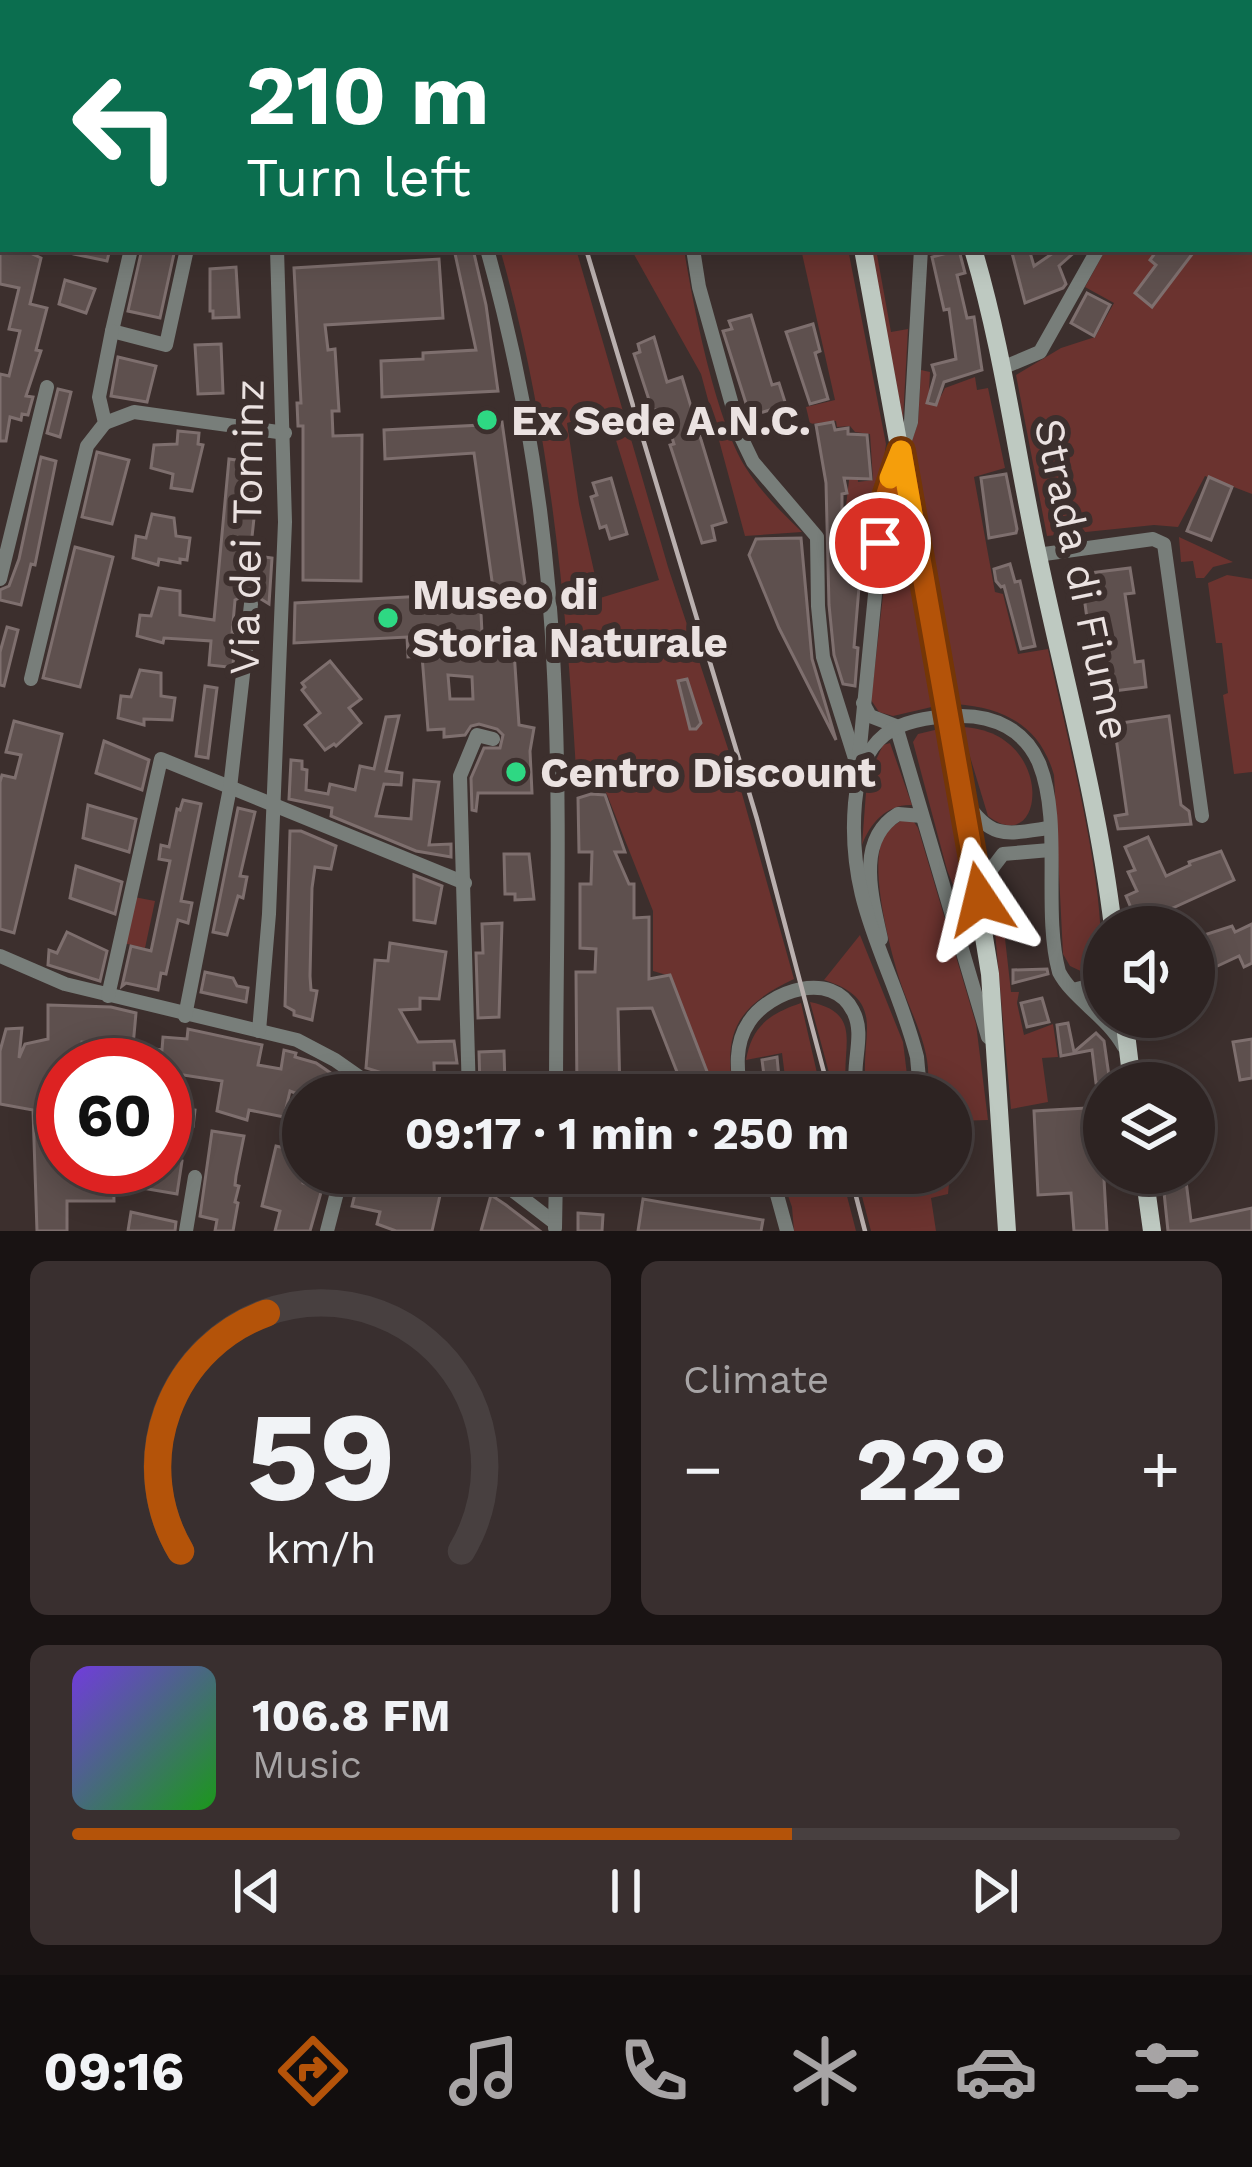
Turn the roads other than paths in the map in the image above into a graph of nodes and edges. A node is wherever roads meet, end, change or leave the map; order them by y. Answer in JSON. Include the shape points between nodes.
{"nodes":[{"id":1,"x":130,"y":252,"type":"edge"},
{"id":2,"x":186,"y":252,"type":"edge"},
{"id":3,"x":277,"y":252,"type":"edge"},
{"id":4,"x":488,"y":252,"type":"edge"},
{"id":5,"x":693,"y":252,"type":"edge"},
{"id":6,"x":863,"y":252,"type":"edge"},
{"id":7,"x":921,"y":252,"type":"edge"},
{"id":8,"x":974,"y":252,"type":"edge"},
{"id":9,"x":1096,"y":252,"type":"edge"},
{"id":10,"x":112,"y":331,"type":"junction"},
{"id":11,"x":1002,"y":368,"type":"junction"},
{"id":12,"x":47,"y":387,"type":"dead end"},
{"id":13,"x":105,"y":423,"type":"junction"},
{"id":14,"x":285,"y":433,"type":"junction"},
{"id":15,"x":901,"y":451,"type":"junction"},
{"id":16,"x":1037,"y":555,"type":"junction"},
{"id":17,"x":0,"y":578,"type":"edge"},
{"id":18,"x":251,"y":604,"type":"dead end"},
{"id":19,"x":31,"y":679,"type":"dead end"},
{"id":20,"x":863,"y":703,"type":"junction"},
{"id":21,"x":896,"y":726,"type":"junction"},
{"id":22,"x":493,"y":739,"type":"dead end"},
{"id":23,"x":858,"y":768,"type":"junction"},
{"id":24,"x":230,"y":788,"type":"junction"},
{"id":25,"x":962,"y":797,"type":"junction"},
{"id":26,"x":272,"y":805,"type":"junction"},
{"id":27,"x":1202,"y":816,"type":"dead end"},
{"id":28,"x":922,"y":817,"type":"junction"},
{"id":29,"x":1048,"y":828,"type":"junction"},
{"id":30,"x":1050,"y":850,"type":"junction"},
{"id":31,"x":465,"y":883,"type":"junction"},
{"id":32,"x":980,"y":899,"type":"junction"},
{"id":33,"x":1110,"y":906,"type":"edge"},
{"id":34,"x":0,"y":956,"type":"edge"},
{"id":35,"x":889,"y":979,"type":"junction"},
{"id":36,"x":1083,"y":990,"type":"edge"},
{"id":37,"x":108,"y":996,"type":"junction"},
{"id":38,"x":185,"y":1016,"type":"junction"},
{"id":39,"x":259,"y":1030,"type":"junction"},
{"id":40,"x":1118,"y":1038,"type":"edge"},
{"id":41,"x":1126,"y":1038,"type":"edge"},
{"id":42,"x":1129,"y":1062,"type":"joint"},
{"id":43,"x":346,"y":1074,"type":"edge"},
{"id":44,"x":470,"y":1074,"type":"edge"},
{"id":45,"x":556,"y":1074,"type":"edge"},
{"id":46,"x":738,"y":1074,"type":"edge"},
{"id":47,"x":856,"y":1074,"type":"edge"},
{"id":48,"x":919,"y":1074,"type":"edge"},
{"id":49,"x":999,"y":1084,"type":"junction"},
{"id":50,"x":195,"y":1177,"type":"dead end"},
{"id":51,"x":337,"y":1194,"type":"edge"},
{"id":52,"x":515,"y":1194,"type":"edge"},
{"id":53,"x":556,"y":1194,"type":"edge"},
{"id":54,"x":777,"y":1194,"type":"edge"},
{"id":55,"x":1147,"y":1194,"type":"edge"},
{"id":56,"x":555,"y":1227,"type":"edge"},
{"id":57,"x":186,"y":1231,"type":"edge"},
{"id":58,"x":327,"y":1231,"type":"edge"},
{"id":59,"x":787,"y":1231,"type":"edge"},
{"id":60,"x":1006,"y":1231,"type":"edge"},
{"id":61,"x":1152,"y":1231,"type":"edge"}],
"edges":[{"from":1,"to":10,"type":"street"},
{"from":2,"to":10,"type":"street","via":[[166,345]]},
{"from":3,"to":14,"type":"street","name":"Via dei Tominz"},
{"from":4,"to":45,"type":"street","via":[[538,504],[551,635]]},
{"from":5,"to":23,"type":"street","via":[[741,437],[752,462],[817,537],[824,657]]},
{"from":6,"to":15,"type":"main road"},
{"from":7,"to":15,"type":"street","via":[[911,422]]},
{"from":8,"to":11,"type":"main road","name":"Strada di Fiume"},
{"from":9,"to":11,"type":"street","via":[[1040,352]]},
{"from":10,"to":13,"type":"street","via":[[99,397]]},
{"from":11,"to":16,"type":"main road","name":"Strada di Fiume"},
{"from":12,"to":17,"type":"street"},
{"from":13,"to":14,"type":"street","via":[[134,412]]},
{"from":13,"to":19,"type":"street","via":[[87,446]]},
{"from":14,"to":26,"type":"street","name":"Via dei Tominz"},
{"from":15,"to":20,"type":"street","via":[[884,503]]},
{"from":15,"to":25,"type":"main road","bridge":true},
{"from":16,"to":27,"type":"street","via":[[1164,544]]},
{"from":16,"to":33,"type":"main road","name":"Strada di Fiume","via":[[1102,838]]},
{"from":18,"to":24,"type":"street"},
{"from":20,"to":21,"type":"street","via":[[870,716]]},
{"from":20,"to":23,"type":"street"},
{"from":21,"to":23,"type":"street"},
{"from":21,"to":28,"type":"street"},
{"from":21,"to":29,"type":"street","via":[[962,716],[1018,733],[1042,773]]},
{"from":22,"to":31,"type":"street","via":[[477,736],[460,776]]},
{"from":23,"to":35,"type":"street","via":[[854,859]]},
{"from":24,"to":26,"type":"street"},
{"from":24,"to":37,"type":"street","via":[[160,759]]},
{"from":24,"to":38,"type":"street"},
{"from":25,"to":29,"type":"street","via":[[987,829]]},
{"from":25,"to":32,"type":"main road"},
{"from":26,"to":31,"type":"street"},
{"from":26,"to":39,"type":"street","name":"Via dei Tominz"},
{"from":28,"to":35,"type":"street","via":[[898,814],[872,843]]},
{"from":28,"to":49,"type":"street"},
{"from":29,"to":30,"type":"street"},
{"from":30,"to":32,"type":"street","via":[[1004,854]]},
{"from":30,"to":36,"type":"street","via":[[1055,959],[1065,984]]},
{"from":31,"to":44,"type":"street"},
{"from":32,"to":49,"type":"main road"},
{"from":34,"to":37,"type":"street"},
{"from":35,"to":48,"type":"street"},
{"from":37,"to":38,"type":"street"},
{"from":38,"to":39,"type":"street"},
{"from":39,"to":43,"type":"street","via":[[297,1040]]},
{"from":40,"to":42,"type":"street"},
{"from":41,"to":42,"type":"main road"},
{"from":46,"to":47,"type":"street","via":[[748,1022],[782,994],[812,988],[854,1012]]},
{"from":49,"to":60,"type":"main road"},
{"from":50,"to":57,"type":"street"},
{"from":51,"to":58,"type":"street"},
{"from":52,"to":56,"type":"street"},
{"from":53,"to":56,"type":"street"},
{"from":54,"to":59,"type":"street"},
{"from":55,"to":61,"type":"main road"}]}
